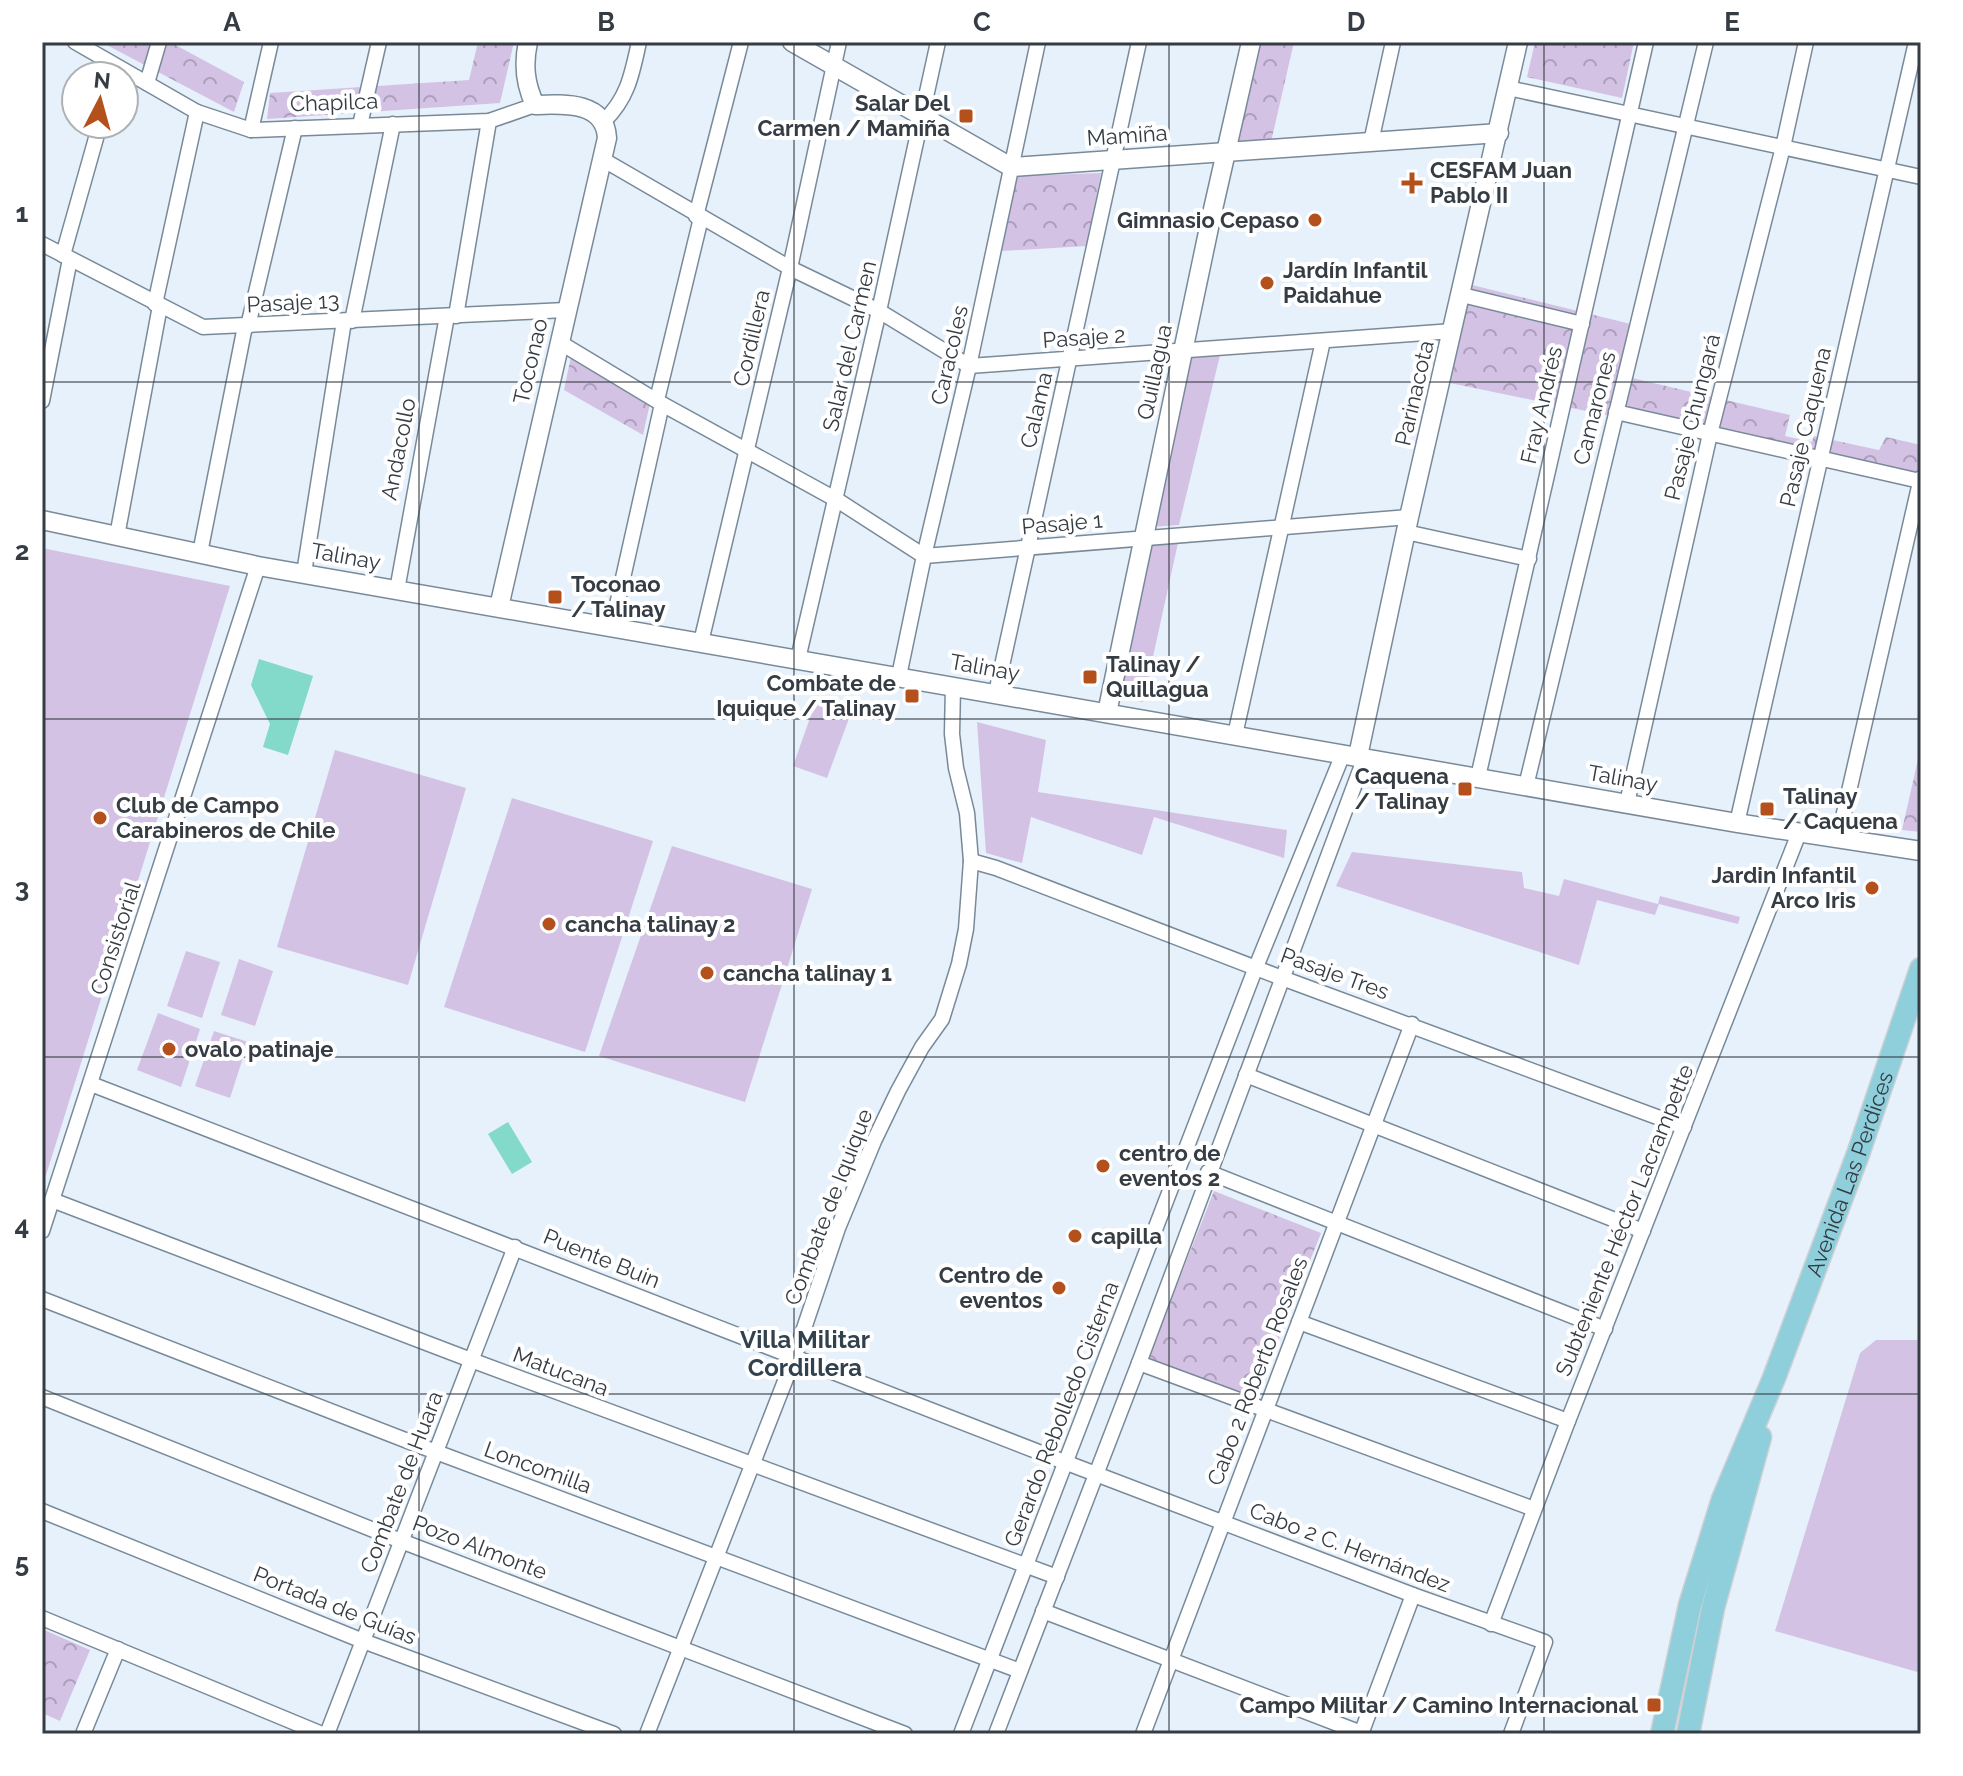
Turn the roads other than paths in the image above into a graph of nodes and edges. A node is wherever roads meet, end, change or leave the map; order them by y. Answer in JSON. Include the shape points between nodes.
{"nodes":[{"id":1,"x":75,"y":42,"type":"edge"},
{"id":2,"x":159,"y":42,"type":"edge"},
{"id":3,"x":271,"y":42,"type":"edge"},
{"id":4,"x":379,"y":42,"type":"edge"},
{"id":5,"x":528,"y":42,"type":"edge"},
{"id":6,"x":639,"y":42,"type":"edge"},
{"id":7,"x":741,"y":42,"type":"edge"},
{"id":8,"x":792,"y":42,"type":"edge"},
{"id":9,"x":839,"y":42,"type":"edge"},
{"id":10,"x":938,"y":42,"type":"edge"},
{"id":11,"x":1038,"y":42,"type":"edge"},
{"id":12,"x":1139,"y":42,"type":"edge"},
{"id":13,"x":1251,"y":42,"type":"edge"},
{"id":14,"x":1393,"y":42,"type":"edge"},
{"id":15,"x":1518,"y":42,"type":"edge"},
{"id":16,"x":1646,"y":42,"type":"edge"},
{"id":17,"x":1706,"y":42,"type":"edge"},
{"id":18,"x":1806,"y":42,"type":"edge"},
{"id":19,"x":1916,"y":42,"type":"edge"},
{"id":20,"x":99,"y":60,"type":"edge"},
{"id":21,"x":834,"y":66,"type":"junction"},
{"id":22,"x":140,"y":80,"type":"edge"},
{"id":23,"x":147,"y":83,"type":"junction"},
{"id":24,"x":1508,"y":88,"type":"junction"},
{"id":25,"x":535,"y":105,"type":"junction"},
{"id":26,"x":197,"y":112,"type":"junction"},
{"id":27,"x":1630,"y":114,"type":"junction"},
{"id":28,"x":922,"y":116,"type":"junction"},
{"id":29,"x":489,"y":121,"type":"junction"},
{"id":30,"x":605,"y":123,"type":"junction"},
{"id":31,"x":393,"y":124,"type":"junction"},
{"id":32,"x":360,"y":125,"type":"junction"},
{"id":33,"x":1688,"y":127,"type":"junction"},
{"id":34,"x":295,"y":128,"type":"junction"},
{"id":35,"x":251,"y":130,"type":"junction"},
{"id":36,"x":1499,"y":133,"type":"junction"},
{"id":37,"x":96,"y":140,"type":"edge"},
{"id":38,"x":1371,"y":142,"type":"junction"},
{"id":39,"x":1783,"y":147,"type":"junction"},
{"id":40,"x":1226,"y":151,"type":"junction"},
{"id":41,"x":602,"y":159,"type":"junction"},
{"id":42,"x":1113,"y":160,"type":"junction"},
{"id":43,"x":1011,"y":167,"type":"junction"},
{"id":44,"x":1886,"y":170,"type":"junction"},
{"id":45,"x":1921,"y":177,"type":"edge"},
{"id":46,"x":698,"y":217,"type":"junction"},
{"id":47,"x":42,"y":244,"type":"edge"},
{"id":48,"x":67,"y":257,"type":"junction"},
{"id":49,"x":790,"y":268,"type":"junction"},
{"id":50,"x":1462,"y":295,"type":"junction"},
{"id":51,"x":158,"y":305,"type":"junction"},
{"id":52,"x":566,"y":310,"type":"junction"},
{"id":53,"x":879,"y":311,"type":"junction"},
{"id":54,"x":451,"y":316,"type":"junction"},
{"id":55,"x":348,"y":321,"type":"junction"},
{"id":56,"x":1582,"y":324,"type":"junction"},
{"id":57,"x":247,"y":326,"type":"junction"},
{"id":58,"x":1453,"y":331,"type":"junction"},
{"id":59,"x":1323,"y":341,"type":"junction"},
{"id":60,"x":559,"y":342,"type":"junction"},
{"id":61,"x":1183,"y":352,"type":"junction"},
{"id":62,"x":1070,"y":360,"type":"junction"},
{"id":63,"x":969,"y":366,"type":"junction"},
{"id":64,"x":42,"y":401,"type":"edge"},
{"id":65,"x":660,"y":402,"type":"junction"},
{"id":66,"x":1616,"y":412,"type":"junction"},
{"id":67,"x":1710,"y":434,"type":"junction"},
{"id":68,"x":747,"y":450,"type":"junction"},
{"id":69,"x":1820,"y":459,"type":"junction"},
{"id":70,"x":1921,"y":480,"type":"edge"},
{"id":71,"x":837,"y":500,"type":"junction"},
{"id":72,"x":42,"y":520,"type":"edge"},
{"id":73,"x":1408,"y":525,"type":"junction"},
{"id":74,"x":1281,"y":527,"type":"junction"},
{"id":75,"x":117,"y":536,"type":"junction"},
{"id":76,"x":1144,"y":538,"type":"junction"},
{"id":77,"x":1027,"y":548,"type":"junction"},
{"id":78,"x":200,"y":553,"type":"junction"},
{"id":79,"x":924,"y":556,"type":"junction"},
{"id":80,"x":1529,"y":559,"type":"junction"},
{"id":81,"x":258,"y":566,"type":"junction"},
{"id":82,"x":304,"y":573,"type":"junction"},
{"id":83,"x":397,"y":590,"type":"junction"},
{"id":84,"x":499,"y":607,"type":"junction"},
{"id":85,"x":612,"y":627,"type":"junction"},
{"id":86,"x":701,"y":642,"type":"junction"},
{"id":87,"x":798,"y":659,"type":"junction"},
{"id":88,"x":899,"y":676,"type":"junction"},
{"id":89,"x":953,"y":686,"type":"junction"},
{"id":90,"x":996,"y":693,"type":"junction"},
{"id":91,"x":1107,"y":713,"type":"junction"},
{"id":92,"x":1235,"y":735,"type":"junction"},
{"id":93,"x":1356,"y":756,"type":"junction"},
{"id":94,"x":1478,"y":777,"type":"junction"},
{"id":95,"x":1526,"y":786,"type":"junction"},
{"id":96,"x":1627,"y":803,"type":"junction"},
{"id":97,"x":1737,"y":823,"type":"junction"},
{"id":98,"x":1799,"y":833,"type":"junction"},
{"id":99,"x":1838,"y":839,"type":"junction"},
{"id":100,"x":1921,"y":851,"type":"edge"},
{"id":101,"x":971,"y":861,"type":"junction"},
{"id":102,"x":1256,"y":967,"type":"junction"},
{"id":103,"x":1921,"y":969,"type":"edge"},
{"id":104,"x":1282,"y":978,"type":"junction"},
{"id":105,"x":1412,"y":1024,"type":"junction"},
{"id":106,"x":1246,"y":1075,"type":"junction"},
{"id":107,"x":91,"y":1084,"type":"junction"},
{"id":108,"x":1373,"y":1125,"type":"junction"},
{"id":109,"x":1684,"y":1127,"type":"junction"},
{"id":110,"x":1208,"y":1172,"type":"junction"},
{"id":111,"x":52,"y":1200,"type":"junction"},
{"id":112,"x":1336,"y":1224,"type":"junction"},
{"id":113,"x":42,"y":1231,"type":"edge"},
{"id":114,"x":1643,"y":1231,"type":"junction"},
{"id":115,"x":515,"y":1247,"type":"junction"},
{"id":116,"x":42,"y":1299,"type":"edge"},
{"id":117,"x":1299,"y":1322,"type":"junction"},
{"id":118,"x":1605,"y":1329,"type":"junction"},
{"id":119,"x":794,"y":1358,"type":"junction"},
{"id":120,"x":471,"y":1360,"type":"junction"},
{"id":121,"x":1139,"y":1363,"type":"junction"},
{"id":122,"x":1774,"y":1378,"type":"junction"},
{"id":123,"x":42,"y":1397,"type":"edge"},
{"id":124,"x":1266,"y":1410,"type":"junction"},
{"id":125,"x":1568,"y":1421,"type":"junction"},
{"id":126,"x":436,"y":1452,"type":"junction"},
{"id":127,"x":1067,"y":1463,"type":"junction"},
{"id":128,"x":752,"y":1465,"type":"junction"},
{"id":129,"x":1097,"y":1474,"type":"junction"},
{"id":130,"x":1534,"y":1509,"type":"junction"},
{"id":131,"x":42,"y":1511,"type":"edge"},
{"id":132,"x":1223,"y":1523,"type":"junction"},
{"id":133,"x":401,"y":1541,"type":"junction"},
{"id":134,"x":715,"y":1555,"type":"junction"},
{"id":135,"x":1027,"y":1566,"type":"junction"},
{"id":136,"x":1057,"y":1577,"type":"junction"},
{"id":137,"x":1413,"y":1595,"type":"junction"},
{"id":138,"x":1043,"y":1611,"type":"junction"},
{"id":139,"x":42,"y":1618,"type":"edge"},
{"id":140,"x":1491,"y":1624,"type":"junction"},
{"id":141,"x":363,"y":1641,"type":"junction"},
{"id":142,"x":681,"y":1647,"type":"junction"},
{"id":143,"x":118,"y":1649,"type":"junction"},
{"id":144,"x":1171,"y":1660,"type":"junction"},
{"id":145,"x":989,"y":1662,"type":"junction"},
{"id":146,"x":1020,"y":1671,"type":"junction"},
{"id":147,"x":83,"y":1734,"type":"edge"},
{"id":148,"x":325,"y":1734,"type":"edge"},
{"id":149,"x":614,"y":1734,"type":"edge"},
{"id":150,"x":647,"y":1734,"type":"edge"},
{"id":151,"x":905,"y":1734,"type":"edge"},
{"id":152,"x":961,"y":1734,"type":"edge"},
{"id":153,"x":996,"y":1734,"type":"edge"},
{"id":154,"x":1143,"y":1734,"type":"edge"},
{"id":155,"x":1362,"y":1734,"type":"edge"},
{"id":156,"x":1511,"y":1734,"type":"edge"},
{"id":157,"x":1662,"y":1734,"type":"edge"},
{"id":158,"x":1688,"y":1734,"type":"edge"}],
"edges":[{"from":1,"to":20,"type":"street","name":"Chapilca"},
{"from":2,"to":23,"type":"street"},
{"from":3,"to":35,"type":"street"},
{"from":4,"to":32,"type":"street"},
{"from":5,"to":25,"type":"street","via":[[526,79]]},
{"from":6,"to":30,"type":"street","name":"Toconao","via":[[619,107]]},
{"from":7,"to":46,"type":"street"},
{"from":8,"to":21,"type":"street"},
{"from":9,"to":21,"type":"street","name":"Cordillera"},
{"from":10,"to":28,"type":"street","name":"Salar del Carmen"},
{"from":11,"to":43,"type":"street","name":"Caracoles"},
{"from":12,"to":42,"type":"street","name":"Calama"},
{"from":13,"to":40,"type":"street","name":"Quillagua"},
{"from":14,"to":38,"type":"street"},
{"from":15,"to":24,"type":"street","name":"Parinacota"},
{"from":16,"to":27,"type":"street","name":"Fray Andrés"},
{"from":17,"to":33,"type":"street","name":"Camarones"},
{"from":18,"to":39,"type":"street","name":"Pasaje Chungará"},
{"from":19,"to":44,"type":"street","name":"Pasaje Caquena"},
{"from":21,"to":28,"type":"street"},
{"from":21,"to":49,"type":"street","name":"Cordillera"},
{"from":22,"to":23,"type":"street","name":"Chapilca"},
{"from":23,"to":26,"type":"street","name":"Chapilca"},
{"from":24,"to":27,"type":"street"},
{"from":24,"to":36,"type":"street","name":"Parinacota"},
{"from":25,"to":29,"type":"street","name":"Chapilca"},
{"from":25,"to":30,"type":"street","name":"Chapilca","via":[[581,108]]},
{"from":26,"to":35,"type":"street","name":"Chapilca"},
{"from":26,"to":51,"type":"street"},
{"from":27,"to":33,"type":"street"},
{"from":27,"to":56,"type":"street","name":"Fray Andrés"},
{"from":28,"to":43,"type":"street"},
{"from":28,"to":53,"type":"street","name":"Salar del Carmen"},
{"from":29,"to":31,"type":"street","name":"Chapilca"},
{"from":29,"to":54,"type":"street","name":"Andacollo"},
{"from":30,"to":41,"type":"street","name":"Toconao"},
{"from":31,"to":32,"type":"street","name":"Chapilca"},
{"from":31,"to":55,"type":"street"},
{"from":32,"to":34,"type":"street","name":"Chapilca"},
{"from":33,"to":39,"type":"street"},
{"from":33,"to":66,"type":"street","name":"Camarones"},
{"from":34,"to":35,"type":"street","name":"Chapilca"},
{"from":34,"to":57,"type":"street"},
{"from":36,"to":38,"type":"street","name":"Mamiña"},
{"from":36,"to":50,"type":"street","name":"Parinacota"},
{"from":37,"to":48,"type":"street"},
{"from":38,"to":40,"type":"street","name":"Mamiña"},
{"from":39,"to":44,"type":"street"},
{"from":39,"to":67,"type":"street","name":"Pasaje Chungará"},
{"from":40,"to":42,"type":"street","name":"Mamiña"},
{"from":40,"to":61,"type":"street","name":"Quillagua"},
{"from":41,"to":46,"type":"street"},
{"from":41,"to":52,"type":"street","name":"Toconao"},
{"from":42,"to":43,"type":"street","name":"Mamiña"},
{"from":42,"to":62,"type":"street","name":"Calama"},
{"from":43,"to":63,"type":"street","name":"Caracoles"},
{"from":44,"to":45,"type":"street"},
{"from":44,"to":69,"type":"street","name":"Pasaje Caquena"},
{"from":46,"to":49,"type":"street"},
{"from":46,"to":65,"type":"street"},
{"from":47,"to":48,"type":"street","name":"Pasaje 13"},
{"from":48,"to":51,"type":"street","name":"Pasaje 13"},
{"from":48,"to":64,"type":"street"},
{"from":49,"to":53,"type":"street"},
{"from":49,"to":68,"type":"street","name":"Cordillera"},
{"from":50,"to":56,"type":"street"},
{"from":50,"to":58,"type":"street","name":"Parinacota"},
{"from":51,"to":57,"type":"street","name":"Pasaje 13","via":[[203,327]]},
{"from":51,"to":75,"type":"street"},
{"from":52,"to":54,"type":"street","name":"Pasaje 13"},
{"from":52,"to":60,"type":"street","name":"Toconao"},
{"from":53,"to":63,"type":"street"},
{"from":53,"to":71,"type":"street","name":"Salar del Carmen"},
{"from":54,"to":55,"type":"street","name":"Pasaje 13"},
{"from":54,"to":83,"type":"street","name":"Andacollo"},
{"from":55,"to":57,"type":"street","name":"Pasaje 13"},
{"from":55,"to":82,"type":"street"},
{"from":56,"to":80,"type":"street","name":"Fray Andrés"},
{"from":57,"to":78,"type":"street"},
{"from":58,"to":59,"type":"street","name":"Pasaje 2"},
{"from":58,"to":73,"type":"street","name":"Parinacota"},
{"from":59,"to":61,"type":"street","name":"Pasaje 2"},
{"from":59,"to":74,"type":"street"},
{"from":60,"to":65,"type":"street"},
{"from":60,"to":84,"type":"street","name":"Toconao"},
{"from":61,"to":62,"type":"street","name":"Pasaje 2"},
{"from":61,"to":76,"type":"street","name":"Quillagua"},
{"from":62,"to":63,"type":"street","name":"Pasaje 2"},
{"from":62,"to":77,"type":"street","name":"Calama"},
{"from":63,"to":79,"type":"street","name":"Caracoles"},
{"from":65,"to":68,"type":"street"},
{"from":65,"to":85,"type":"street"},
{"from":66,"to":67,"type":"street"},
{"from":66,"to":95,"type":"street","name":"Camarones"},
{"from":67,"to":69,"type":"street"},
{"from":67,"to":96,"type":"street","name":"Pasaje Chungará"},
{"from":68,"to":71,"type":"street"},
{"from":68,"to":86,"type":"street","name":"Cordillera"},
{"from":69,"to":70,"type":"street"},
{"from":69,"to":97,"type":"street","name":"Pasaje Caquena"},
{"from":70,"to":99,"type":"street"},
{"from":71,"to":79,"type":"street"},
{"from":71,"to":87,"type":"street","name":"Salar del Carmen"},
{"from":72,"to":75,"type":"street","name":"Talinay"},
{"from":73,"to":74,"type":"street","name":"Pasaje 1"},
{"from":73,"to":80,"type":"street","name":"Pasaje 1"},
{"from":73,"to":93,"type":"street","name":"Parinacota"},
{"from":74,"to":76,"type":"street","name":"Pasaje 1"},
{"from":74,"to":92,"type":"street"},
{"from":75,"to":78,"type":"street","name":"Talinay"},
{"from":76,"to":77,"type":"street","name":"Pasaje 1"},
{"from":76,"to":91,"type":"street","name":"Quillagua"},
{"from":77,"to":79,"type":"street","name":"Pasaje 1"},
{"from":77,"to":90,"type":"street","name":"Calama"},
{"from":78,"to":81,"type":"street","name":"Talinay"},
{"from":79,"to":88,"type":"street","name":"Caracoles"},
{"from":80,"to":94,"type":"street","name":"Fray Andrés"},
{"from":81,"to":82,"type":"street","name":"Talinay"},
{"from":81,"to":107,"type":"street","name":"Consistorial"},
{"from":82,"to":83,"type":"street","name":"Talinay"},
{"from":83,"to":84,"type":"street","name":"Talinay"},
{"from":84,"to":85,"type":"street","name":"Talinay"},
{"from":85,"to":86,"type":"street","name":"Talinay"},
{"from":86,"to":87,"type":"street","name":"Talinay"},
{"from":87,"to":88,"type":"street","name":"Talinay"},
{"from":88,"to":89,"type":"street","name":"Talinay"},
{"from":89,"to":90,"type":"street","name":"Talinay"},
{"from":89,"to":101,"type":"street","name":"Combate de Iquique","via":[[952,734]]},
{"from":90,"to":91,"type":"street","name":"Talinay"},
{"from":91,"to":92,"type":"street","name":"Talinay"},
{"from":92,"to":93,"type":"street","name":"Talinay"},
{"from":93,"to":94,"type":"street","name":"Talinay"},
{"from":93,"to":102,"type":"street","name":"Gerardo Rebolledo Cisterna"},
{"from":93,"to":104,"type":"street"},
{"from":94,"to":95,"type":"street","name":"Talinay"},
{"from":95,"to":96,"type":"street","name":"Talinay"},
{"from":96,"to":97,"type":"street","name":"Talinay"},
{"from":97,"to":98,"type":"street","name":"Talinay"},
{"from":98,"to":99,"type":"street","name":"Talinay"},
{"from":98,"to":109,"type":"street","name":"Subteniente Héctor Lacrampette"},
{"from":99,"to":100,"type":"street","name":"Talinay"},
{"from":101,"to":102,"type":"street","name":"Pasaje Tres"},
{"from":101,"to":119,"type":"street","name":"Combate de Iquique","via":[[966,929],[942,1019],[874,1141]]},
{"from":102,"to":104,"type":"street","name":"Pasaje Tres"},
{"from":102,"to":127,"type":"street","name":"Gerardo Rebolledo Cisterna"},
{"from":103,"to":122,"type":"main road","name":"Avenida Las Perdices"},
{"from":104,"to":105,"type":"street","name":"Pasaje Tres"},
{"from":104,"to":106,"type":"street"},
{"from":105,"to":108,"type":"street","name":"Cabo 2 Roberto Rosales"},
{"from":105,"to":109,"type":"street","name":"Pasaje Tres"},
{"from":106,"to":108,"type":"street"},
{"from":106,"to":110,"type":"street"},
{"from":107,"to":111,"type":"street","name":"Consistorial"},
{"from":107,"to":115,"type":"street","name":"Puente Buin"},
{"from":108,"to":112,"type":"street","name":"Cabo 2 Roberto Rosales"},
{"from":108,"to":114,"type":"street"},
{"from":109,"to":114,"type":"street","name":"Subteniente Héctor Lacrampette"},
{"from":110,"to":112,"type":"street"},
{"from":110,"to":121,"type":"street"},
{"from":111,"to":113,"type":"street","name":"Consistorial"},
{"from":111,"to":120,"type":"street","name":"Matucana"},
{"from":112,"to":117,"type":"street","name":"Cabo 2 Roberto Rosales"},
{"from":112,"to":118,"type":"street"},
{"from":114,"to":118,"type":"street","name":"Subteniente Héctor Lacrampette"},
{"from":115,"to":119,"type":"street","name":"Puente Buin"},
{"from":115,"to":120,"type":"street","name":"Combate de Huara"},
{"from":116,"to":126,"type":"street","name":"Loncomilla"},
{"from":117,"to":124,"type":"street","name":"Cabo 2 Roberto Rosales"},
{"from":117,"to":125,"type":"street"},
{"from":118,"to":125,"type":"street","name":"Subteniente Héctor Lacrampette"},
{"from":119,"to":127,"type":"street","name":"Puente Buin"},
{"from":119,"to":128,"type":"street","name":"Combate de Iquique"},
{"from":120,"to":126,"type":"street","name":"Combate de Huara"},
{"from":120,"to":128,"type":"street","name":"Matucana"},
{"from":121,"to":124,"type":"street"},
{"from":121,"to":129,"type":"street"},
{"from":122,"to":157,"type":"main road","name":"Avenida Las Perdices","via":[[1711,1537]]},
{"from":122,"to":158,"type":"main road","name":"Avenida Las Perdices","via":[[1713,1608]]},
{"from":123,"to":133,"type":"street","name":"Pozo Almonte"},
{"from":124,"to":130,"type":"street"},
{"from":124,"to":132,"type":"street","name":"Cabo 2 Roberto Rosales"},
{"from":125,"to":130,"type":"street","name":"Subteniente Héctor Lacrampette"},
{"from":126,"to":133,"type":"street","name":"Combate de Huara"},
{"from":126,"to":134,"type":"street","name":"Loncomilla"},
{"from":127,"to":129,"type":"street","name":"Puente Buin"},
{"from":127,"to":135,"type":"street","name":"Gerardo Rebolledo Cisterna"},
{"from":128,"to":134,"type":"street","name":"Combate de Iquique"},
{"from":128,"to":135,"type":"street","name":"Matucana"},
{"from":129,"to":132,"type":"street","name":"Cabo 2 C. Hernández"},
{"from":129,"to":136,"type":"street"},
{"from":130,"to":140,"type":"street","name":"Subteniente Héctor Lacrampette"},
{"from":131,"to":141,"type":"street","name":"Portada de Guías"},
{"from":132,"to":137,"type":"street","name":"Cabo 2 C. Hernández"},
{"from":132,"to":144,"type":"street","name":"Cabo 2 Roberto Rosales"},
{"from":133,"to":141,"type":"street","name":"Combate de Huara"},
{"from":133,"to":142,"type":"street","name":"Pozo Almonte"},
{"from":134,"to":142,"type":"street","name":"Combate de Iquique"},
{"from":134,"to":145,"type":"street","name":"Loncomilla"},
{"from":135,"to":136,"type":"street","name":"Matucana"},
{"from":135,"to":145,"type":"street","name":"Gerardo Rebolledo Cisterna"},
{"from":136,"to":138,"type":"street"},
{"from":137,"to":140,"type":"street","name":"Cabo 2 C. Hernández"},
{"from":137,"to":155,"type":"street"},
{"from":138,"to":144,"type":"street"},
{"from":138,"to":146,"type":"street"},
{"from":139,"to":143,"type":"street"},
{"from":140,"to":156,"type":"street","name":"Cabo 2 C. Hernández","via":[[1545,1642]]},
{"from":141,"to":148,"type":"street","name":"Combate de Huara"},
{"from":141,"to":149,"type":"street","name":"Portada de Guías"},
{"from":142,"to":150,"type":"street","name":"Combate de Iquique"},
{"from":142,"to":151,"type":"street","name":"Pozo Almonte"},
{"from":143,"to":147,"type":"street"},
{"from":143,"to":148,"type":"street"},
{"from":144,"to":154,"type":"street","name":"Cabo 2 Roberto Rosales"},
{"from":144,"to":155,"type":"street"},
{"from":145,"to":146,"type":"street","name":"Loncomilla"},
{"from":145,"to":152,"type":"street","name":"Gerardo Rebolledo Cisterna"},
{"from":146,"to":153,"type":"street"}]}
